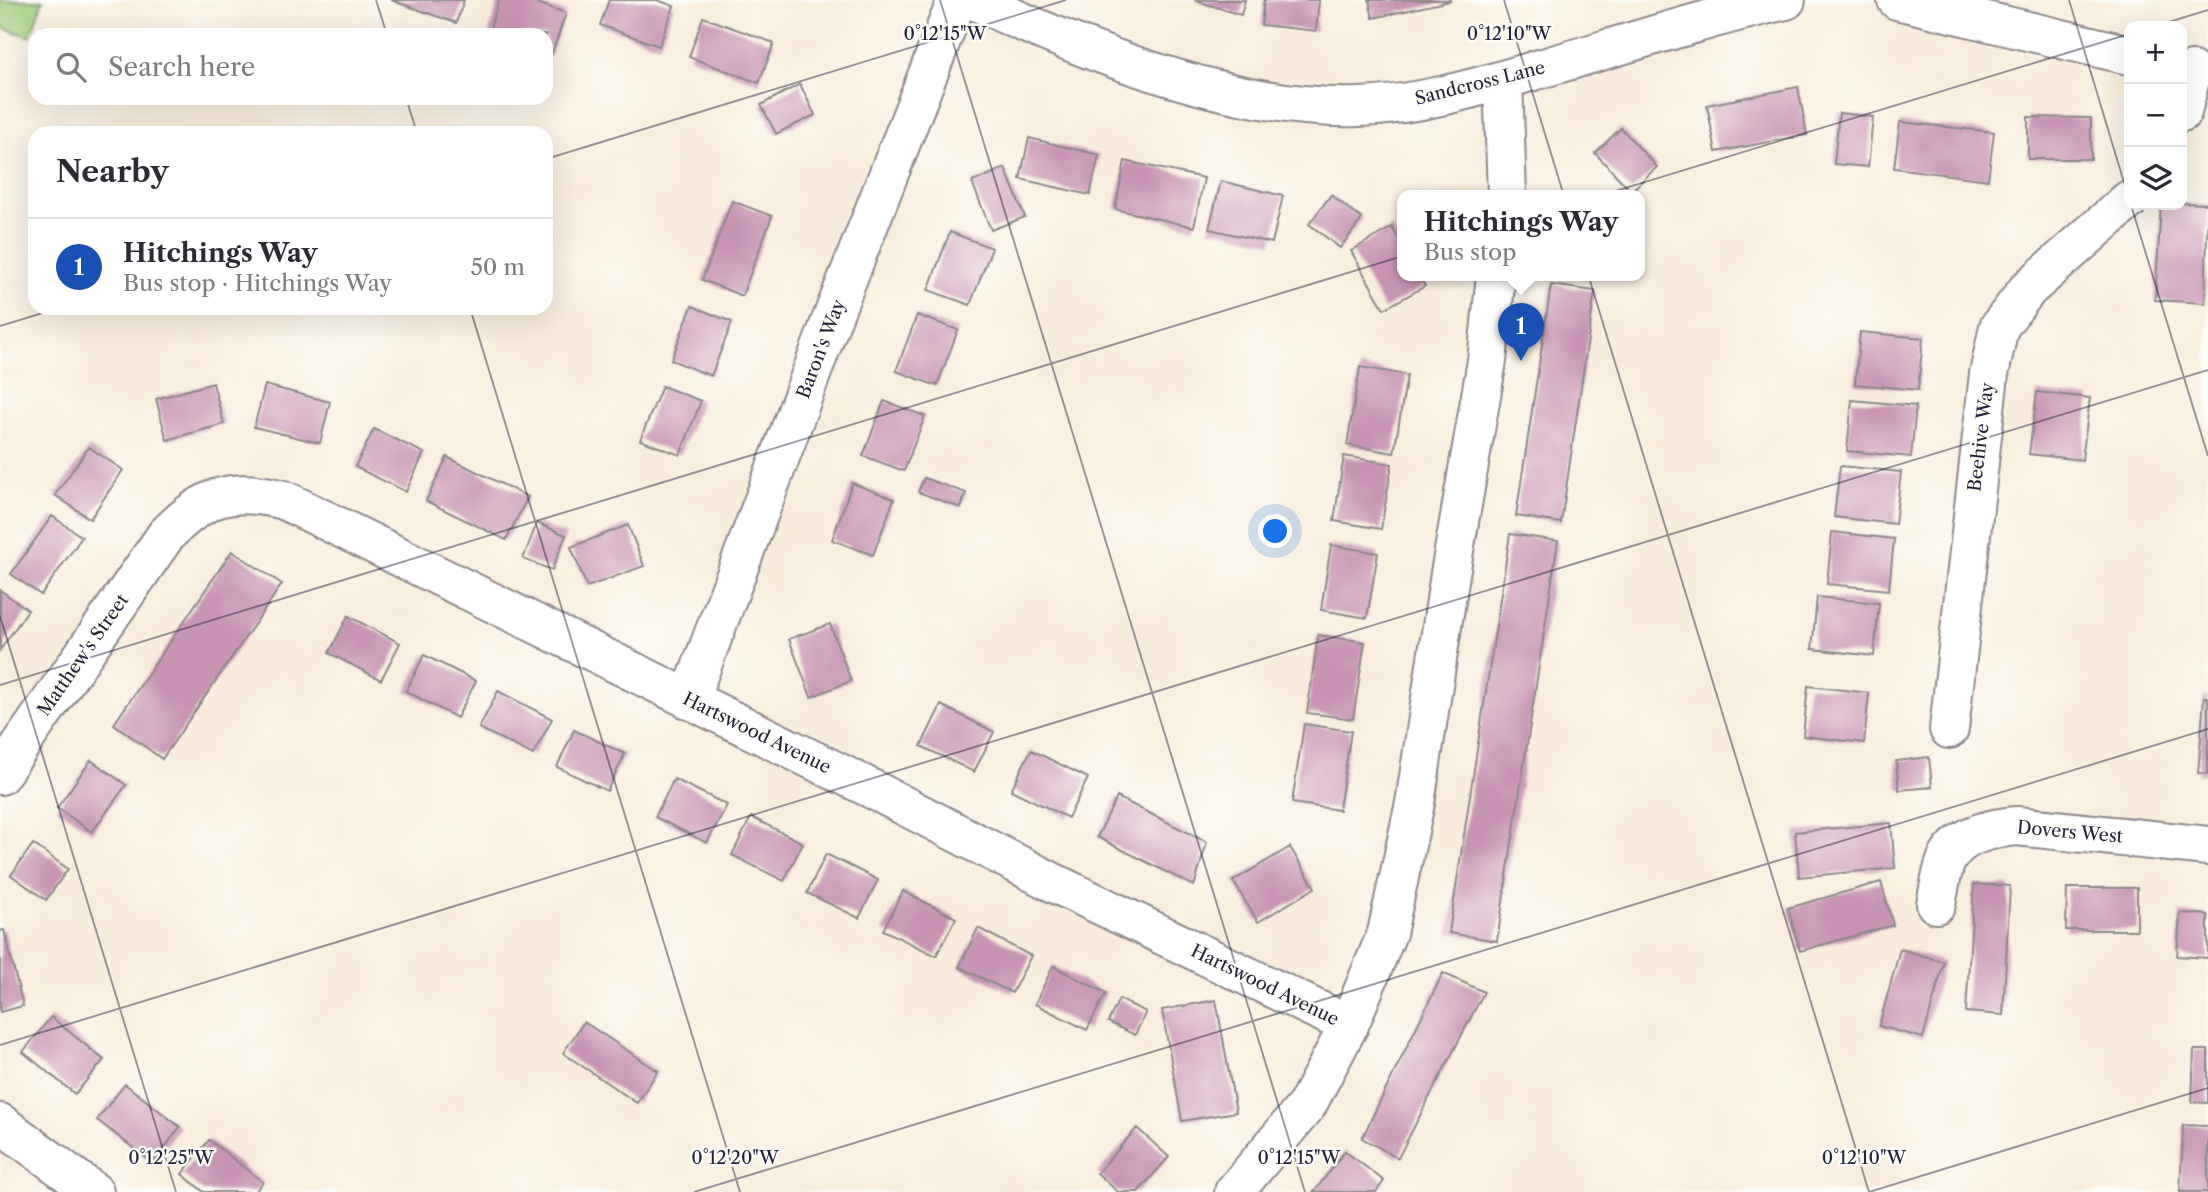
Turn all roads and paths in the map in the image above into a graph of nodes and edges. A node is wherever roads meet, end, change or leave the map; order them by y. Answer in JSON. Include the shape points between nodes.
{"nodes":[{"id":1,"x":957,"y":0,"type":"edge"},
{"id":2,"x":974,"y":0,"type":"edge"},
{"id":3,"x":1786,"y":0,"type":"edge"},
{"id":4,"x":1897,"y":0,"type":"edge"},
{"id":5,"x":2124,"y":54,"type":"edge"},
{"id":6,"x":2194,"y":71,"type":"edge"},
{"id":7,"x":1503,"y":79,"type":"junction"},
{"id":8,"x":2187,"y":95,"type":"edge"},
{"id":9,"x":1507,"y":190,"type":"edge"},
{"id":10,"x":2124,"y":204,"type":"edge"},
{"id":11,"x":1495,"y":281,"type":"edge"},
{"id":12,"x":166,"y":535,"type":"joint"},
{"id":13,"x":689,"y":700,"type":"junction"},
{"id":14,"x":1949,"y":729,"type":"dead end"},
{"id":15,"x":0,"y":775,"type":"edge"},
{"id":16,"x":2208,"y":846,"type":"edge"},
{"id":17,"x":1936,"y":904,"type":"dead end"},
{"id":18,"x":1349,"y":1025,"type":"junction"},
{"id":19,"x":0,"y":1123,"type":"edge"},
{"id":20,"x":94,"y":1192,"type":"edge"},
{"id":21,"x":1234,"y":1192,"type":"edge"}],
"edges":[{"from":1,"to":13,"type":"street","name":"Baron's Way"},
{"from":2,"to":7,"type":"street","name":"Sandcross Lane","via":[[1030,26],[1138,65],[1240,95],[1302,106],[1360,107],[1425,100]]},
{"from":3,"to":7,"type":"street","name":"Sandcross Lane"},
{"from":4,"to":5,"type":"street"},
{"from":6,"to":8,"type":"street"},
{"from":7,"to":9,"type":"street"},
{"from":10,"to":14,"type":"street","name":"Beehive Way","via":[[2028,289],[1999,327],[1989,374]]},
{"from":11,"to":18,"type":"street","via":[[1487,361],[1415,803],[1387,933]]},
{"from":12,"to":13,"type":"street","name":"Hartswood Avenue","via":[[188,513],[232,493],[284,500]]},
{"from":12,"to":15,"type":"street","name":"Matthew's Street"},
{"from":13,"to":18,"type":"street","name":"Hartswood Avenue"},
{"from":16,"to":17,"type":"street","name":"Dovers West","via":[[2017,826],[1992,828],[1965,841],[1947,859]]},
{"from":18,"to":21,"type":"street","via":[[1307,1105]]},
{"from":19,"to":20,"type":"street"}]}
